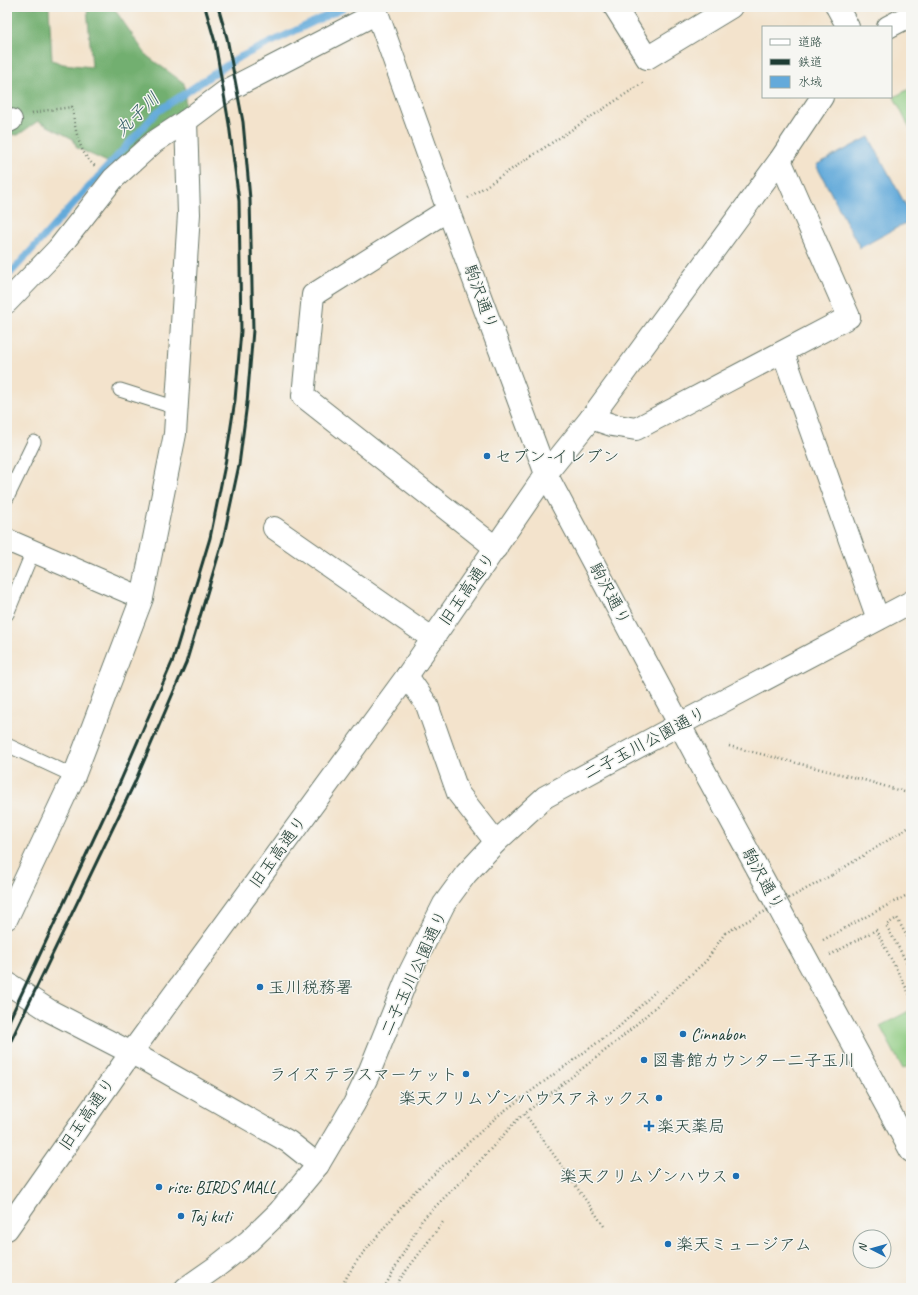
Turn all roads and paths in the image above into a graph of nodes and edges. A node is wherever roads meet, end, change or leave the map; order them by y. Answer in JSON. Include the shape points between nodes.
{"nodes":[{"id":1,"x":616,"y":7,"type":"edge"},
{"id":2,"x":731,"y":7,"type":"edge"},
{"id":3,"x":837,"y":7,"type":"edge"},
{"id":4,"x":380,"y":9,"type":"edge"},
{"id":5,"x":911,"y":15,"type":"edge"},
{"id":6,"x":847,"y":26,"type":"edge"},
{"id":7,"x":890,"y":26,"type":"edge"},
{"id":8,"x":646,"y":80,"type":"dead end"},
{"id":9,"x":821,"y":98,"type":"edge"},
{"id":10,"x":32,"y":114,"type":"dead end"},
{"id":11,"x":186,"y":121,"type":"junction"},
{"id":12,"x":780,"y":160,"type":"junction"},
{"id":13,"x":89,"y":161,"type":"dead end"},
{"id":14,"x":448,"y":210,"type":"junction"},
{"id":15,"x":7,"y":302,"type":"edge"},
{"id":16,"x":783,"y":352,"type":"junction"},
{"id":17,"x":120,"y":390,"type":"dead end"},
{"id":18,"x":177,"y":408,"type":"junction"},
{"id":19,"x":591,"y":418,"type":"junction"},
{"id":20,"x":34,"y":442,"type":"dead end"},
{"id":21,"x":546,"y":474,"type":"junction"},
{"id":22,"x":7,"y":498,"type":"edge"},
{"id":23,"x":274,"y":528,"type":"dead end"},
{"id":24,"x":7,"y":540,"type":"edge"},
{"id":25,"x":496,"y":548,"type":"junction"},
{"id":26,"x":33,"y":551,"type":"junction"},
{"id":27,"x":142,"y":598,"type":"junction"},
{"id":28,"x":911,"y":602,"type":"edge"},
{"id":29,"x":7,"y":614,"type":"edge"},
{"id":30,"x":878,"y":619,"type":"junction"},
{"id":31,"x":433,"y":639,"type":"junction"},
{"id":32,"x":407,"y":676,"type":"junction"},
{"id":33,"x":680,"y":724,"type":"junction"},
{"id":34,"x":7,"y":745,"type":"edge"},
{"id":35,"x":729,"y":746,"type":"dead end"},
{"id":36,"x":74,"y":776,"type":"junction"},
{"id":37,"x":911,"y":794,"type":"edge"},
{"id":38,"x":911,"y":826,"type":"edge"},
{"id":39,"x":496,"y":842,"type":"junction"},
{"id":40,"x":911,"y":893,"type":"edge"},
{"id":41,"x":7,"y":918,"type":"edge"},
{"id":42,"x":818,"y":943,"type":"dead end"},
{"id":43,"x":911,"y":944,"type":"edge"},
{"id":44,"x":826,"y":958,"type":"dead end"},
{"id":45,"x":911,"y":970,"type":"edge"},
{"id":46,"x":7,"y":984,"type":"edge"},
{"id":47,"x":656,"y":991,"type":"dead end"},
{"id":48,"x":911,"y":997,"type":"edge"},
{"id":49,"x":130,"y":1053,"type":"junction"},
{"id":50,"x":525,"y":1114,"type":"junction"},
{"id":51,"x":911,"y":1151,"type":"edge"},
{"id":52,"x":318,"y":1165,"type":"junction"},
{"id":53,"x":442,"y":1222,"type":"dead end"},
{"id":54,"x":604,"y":1226,"type":"dead end"},
{"id":55,"x":7,"y":1229,"type":"edge"},
{"id":56,"x":186,"y":1288,"type":"edge"},
{"id":57,"x":340,"y":1288,"type":"edge"},
{"id":58,"x":384,"y":1288,"type":"edge"},
{"id":59,"x":396,"y":1288,"type":"edge"}],
"edges":[{"from":1,"to":2,"type":"street","via":[[647,58]]},
{"from":3,"to":6,"type":"street"},
{"from":4,"to":11,"type":"street","via":[[226,91]]},
{"from":4,"to":14,"type":"street","name":"駒沢通り"},
{"from":5,"to":7,"type":"street"},
{"from":8,"to":14,"type":"path"},
{"from":9,"to":12,"type":"street","name":"旧玉高通り"},
{"from":10,"to":13,"type":"path","via":[[72,107],[76,134]]},
{"from":11,"to":15,"type":"street","via":[[154,142],[113,179],[58,249]]},
{"from":11,"to":18,"type":"street","via":[[188,214]]},
{"from":12,"to":16,"type":"street","via":[[849,317]]},
{"from":12,"to":19,"type":"street","name":"旧玉高通り"},
{"from":14,"to":21,"type":"street","name":"駒沢通り"},
{"from":14,"to":25,"type":"street","via":[[313,295],[303,396]]},
{"from":16,"to":19,"type":"street","via":[[636,429]]},
{"from":16,"to":30,"type":"street"},
{"from":17,"to":18,"type":"lane"},
{"from":18,"to":27,"type":"street","via":[[175,434]]},
{"from":19,"to":21,"type":"street","name":"旧玉高通り"},
{"from":20,"to":22,"type":"lane"},
{"from":21,"to":25,"type":"street","name":"旧玉高通り"},
{"from":21,"to":33,"type":"street","name":"駒沢通り"},
{"from":23,"to":31,"type":"street"},
{"from":24,"to":26,"type":"street"},
{"from":25,"to":31,"type":"street","name":"旧玉高通り"},
{"from":26,"to":27,"type":"street"},
{"from":26,"to":29,"type":"lane"},
{"from":27,"to":36,"type":"street"},
{"from":28,"to":30,"type":"street","name":"二子玉川公園通り"},
{"from":30,"to":33,"type":"street","name":"二子玉川公園通り"},
{"from":31,"to":32,"type":"street","name":"旧玉高通り"},
{"from":32,"to":39,"type":"street","via":[[428,705],[458,793]]},
{"from":32,"to":49,"type":"street","name":"旧玉高通り"},
{"from":33,"to":39,"type":"street","name":"二子玉川公園通り","via":[[545,797]]},
{"from":33,"to":51,"type":"street","name":"駒沢通り"},
{"from":34,"to":36,"type":"lane"},
{"from":35,"to":37,"type":"path"},
{"from":36,"to":41,"type":"street"},
{"from":38,"to":50,"type":"path","bridge":true,"via":[[832,875],[725,933],[706,961],[632,1029]]},
{"from":39,"to":52,"type":"street","name":"二子玉川公園通り","via":[[466,874],[444,904],[408,976],[368,1075]]},
{"from":40,"to":42,"type":"path"},
{"from":43,"to":45,"type":"path","via":[[897,918],[886,925]]},
{"from":44,"to":48,"type":"path","via":[[876,930]]},
{"from":46,"to":49,"type":"street","via":[[50,1011]]},
{"from":47,"to":57,"type":"path","via":[[620,1026],[500,1114],[412,1194],[356,1262]]},
{"from":49,"to":52,"type":"street","via":[[289,1142]]},
{"from":49,"to":55,"type":"street","name":"旧玉高通り"},
{"from":50,"to":54,"type":"path"},
{"from":50,"to":58,"type":"path","via":[[422,1220]]},
{"from":52,"to":56,"type":"street","name":"二子玉川公園通り","via":[[278,1213],[249,1241]]},
{"from":53,"to":59,"type":"path"}]}
